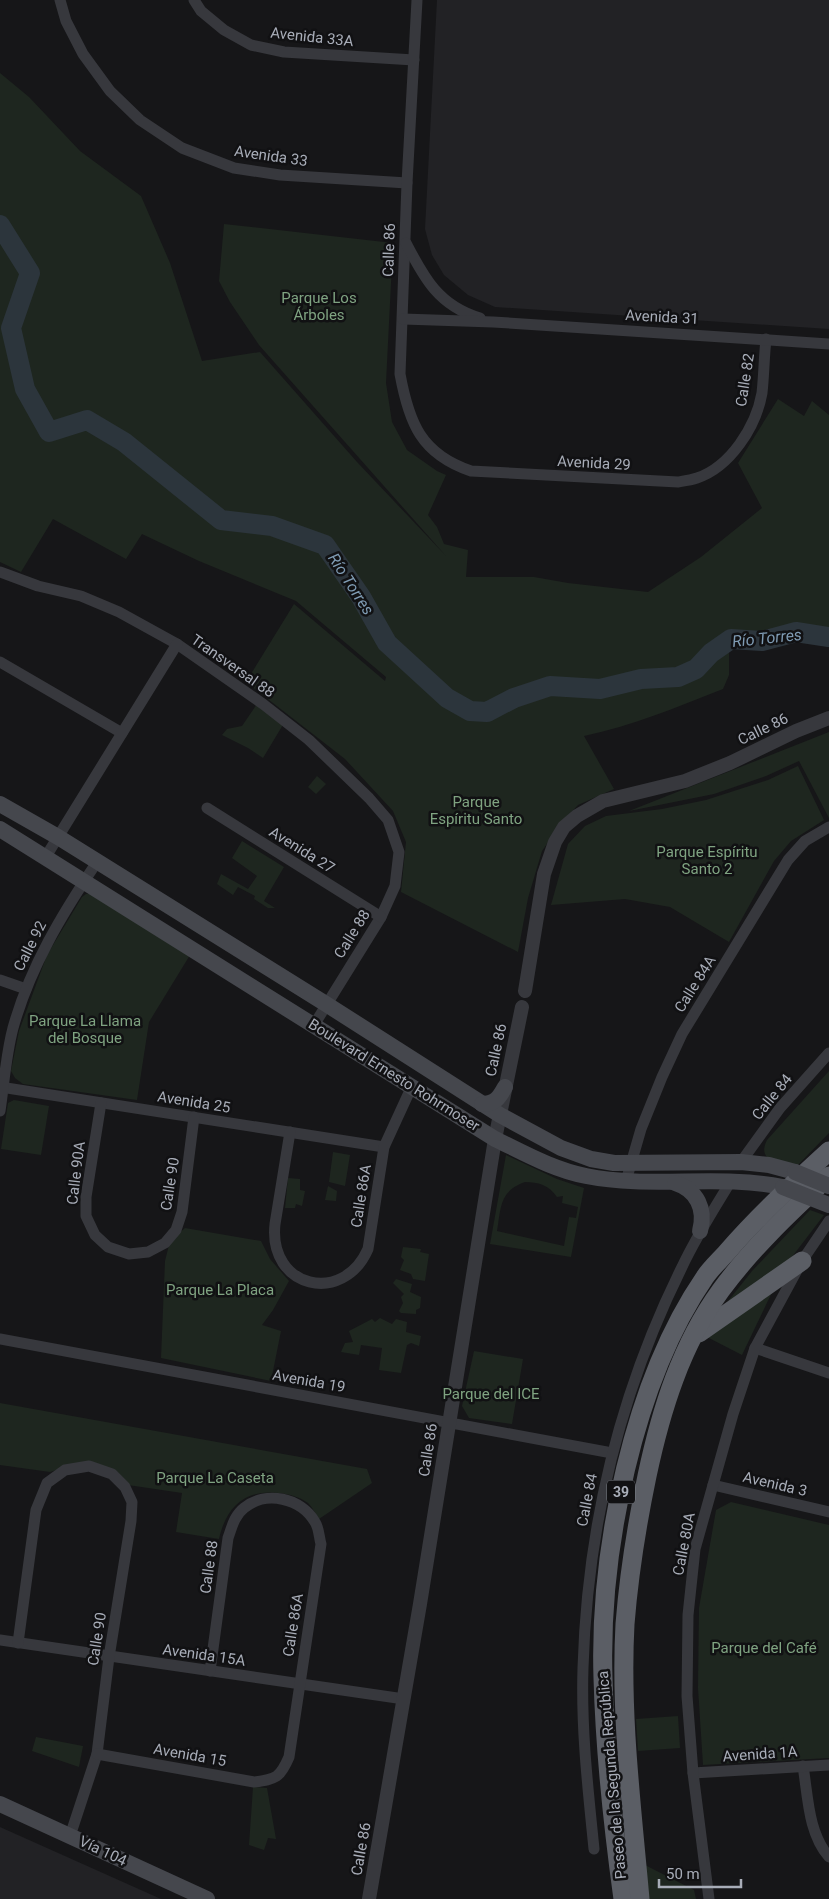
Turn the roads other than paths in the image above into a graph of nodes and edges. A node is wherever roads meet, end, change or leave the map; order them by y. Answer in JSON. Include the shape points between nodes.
{"nodes":[{"id":1,"x":60,"y":0,"type":"edge"},
{"id":2,"x":194,"y":0,"type":"edge"},
{"id":3,"x":417,"y":0,"type":"edge"},
{"id":4,"x":414,"y":60,"type":"junction"},
{"id":5,"x":407,"y":183,"type":"junction"},
{"id":6,"x":406,"y":242,"type":"junction"},
{"id":7,"x":402,"y":319,"type":"junction"},
{"id":8,"x":493,"y":322,"type":"junction"},
{"id":9,"x":766,"y":339,"type":"junction"},
{"id":10,"x":829,"y":344,"type":"edge"},
{"id":11,"x":713,"y":470,"type":"joint"},
{"id":12,"x":471,"y":471,"type":"joint"},
{"id":13,"x":0,"y":572,"type":"edge"},
{"id":14,"x":177,"y":644,"type":"junction"},
{"id":15,"x":0,"y":662,"type":"edge"},
{"id":16,"x":829,"y":718,"type":"edge"},
{"id":17,"x":122,"y":733,"type":"junction"},
{"id":18,"x":0,"y":804,"type":"edge"},
{"id":19,"x":207,"y":808,"type":"dead end"},
{"id":20,"x":829,"y":827,"type":"edge"},
{"id":21,"x":0,"y":829,"type":"edge"},
{"id":22,"x":58,"y":838,"type":"junction"},
{"id":23,"x":399,"y":852,"type":"joint"},
{"id":24,"x":45,"y":858,"type":"junction"},
{"id":25,"x":97,"y":862,"type":"junction"},
{"id":26,"x":84,"y":882,"type":"junction"},
{"id":27,"x":381,"y":917,"type":"junction"},
{"id":28,"x":0,"y":980,"type":"edge"},
{"id":29,"x":26,"y":989,"type":"junction"},
{"id":30,"x":525,"y":991,"type":"dead end"},
{"id":31,"x":326,"y":1004,"type":"junction"},
{"id":32,"x":522,"y":1007,"type":"dead end"},
{"id":33,"x":314,"y":1025,"type":"junction"},
{"id":34,"x":829,"y":1053,"type":"edge"},
{"id":35,"x":412,"y":1086,"type":"junction"},
{"id":36,"x":2,"y":1088,"type":"edge"},
{"id":37,"x":505,"y":1088,"type":"junction"},
{"id":38,"x":101,"y":1103,"type":"junction"},
{"id":39,"x":482,"y":1104,"type":"junction"},
{"id":40,"x":0,"y":1111,"type":"edge"},
{"id":41,"x":500,"y":1115,"type":"junction"},
{"id":42,"x":194,"y":1117,"type":"junction"},
{"id":43,"x":290,"y":1132,"type":"junction"},
{"id":44,"x":495,"y":1138,"type":"junction"},
{"id":45,"x":384,"y":1147,"type":"junction"},
{"id":46,"x":829,"y":1151,"type":"edge"},
{"id":47,"x":741,"y":1162,"type":"junction"},
{"id":48,"x":631,"y":1164,"type":"junction"},
{"id":49,"x":794,"y":1172,"type":"junction"},
{"id":50,"x":829,"y":1176,"type":"edge"},
{"id":51,"x":731,"y":1181,"type":"junction"},
{"id":52,"x":626,"y":1182,"type":"junction"},
{"id":53,"x":673,"y":1182,"type":"junction"},
{"id":54,"x":829,"y":1186,"type":"edge"},
{"id":55,"x":829,"y":1205,"type":"edge"},
{"id":56,"x":829,"y":1221,"type":"edge"},
{"id":57,"x":700,"y":1231,"type":"junction"},
{"id":58,"x":129,"y":1254,"type":"joint"},
{"id":59,"x":802,"y":1261,"type":"junction"},
{"id":60,"x":692,"y":1338,"type":"junction"},
{"id":61,"x":0,"y":1339,"type":"edge"},
{"id":62,"x":754,"y":1348,"type":"junction"},
{"id":63,"x":829,"y":1373,"type":"edge"},
{"id":64,"x":449,"y":1422,"type":"junction"},
{"id":65,"x":612,"y":1453,"type":"junction"},
{"id":66,"x":713,"y":1484,"type":"junction"},
{"id":67,"x":278,"y":1498,"type":"joint"},
{"id":68,"x":829,"y":1512,"type":"edge"},
{"id":69,"x":0,"y":1640,"type":"edge"},
{"id":70,"x":18,"y":1643,"type":"junction"},
{"id":71,"x":109,"y":1657,"type":"junction"},
{"id":72,"x":210,"y":1671,"type":"junction"},
{"id":73,"x":300,"y":1684,"type":"junction"},
{"id":74,"x":404,"y":1699,"type":"junction"},
{"id":75,"x":97,"y":1754,"type":"junction"},
{"id":76,"x":829,"y":1764,"type":"edge"},
{"id":77,"x":803,"y":1766,"type":"junction"},
{"id":78,"x":693,"y":1774,"type":"junction"},
{"id":79,"x":277,"y":1776,"type":"joint"},
{"id":80,"x":0,"y":1804,"type":"edge"},
{"id":81,"x":70,"y":1836,"type":"junction"},
{"id":82,"x":616,"y":1848,"type":"junction"},
{"id":83,"x":594,"y":1849,"type":"dead end"},
{"id":84,"x":829,"y":1857,"type":"edge"},
{"id":85,"x":206,"y":1899,"type":"edge"},
{"id":86,"x":369,"y":1899,"type":"edge"},
{"id":87,"x":614,"y":1899,"type":"edge"},
{"id":88,"x":623,"y":1899,"type":"edge"},
{"id":89,"x":640,"y":1899,"type":"edge"},
{"id":90,"x":709,"y":1899,"type":"edge"}],
"edges":[{"from":1,"to":5,"type":"street","name":"Avenida 33","via":[[83,54],[110,91],[140,120],[182,148],[234,168],[280,175]]},
{"from":2,"to":4,"type":"street","name":"Avenida 33A","via":[[201,11],[224,30],[251,45],[284,52]]},
{"from":3,"to":4,"type":"street","name":"Calle 86"},
{"from":4,"to":5,"type":"street","name":"Calle 86"},
{"from":5,"to":6,"type":"street","name":"Calle 86"},
{"from":6,"to":7,"type":"street","name":"Calle 86"},
{"from":6,"to":8,"type":"street","name":"Avenida 31","via":[[434,290],[453,306]]},
{"from":7,"to":8,"type":"street","name":"Avenida 31"},
{"from":7,"to":12,"type":"street","name":"Calle 86","via":[[400,374],[410,417],[441,458]]},
{"from":8,"to":9,"type":"street","name":"Avenida 31"},
{"from":9,"to":10,"type":"street","name":"Avenida 31"},
{"from":9,"to":11,"type":"street","name":"Calle 82","via":[[762,394],[754,420],[741,444]]},
{"from":11,"to":12,"type":"street","name":"Avenida 29","via":[[678,482]]},
{"from":13,"to":14,"type":"street","name":"Transversal 88","via":[[38,586],[81,596],[119,612]]},
{"from":14,"to":17,"type":"street"},
{"from":14,"to":23,"type":"street","name":"Transversal 88","via":[[309,740],[388,820]]},
{"from":15,"to":17,"type":"street"},
{"from":16,"to":30,"type":"street","name":"Calle 86","via":[[685,780],[603,801],[564,827],[544,874]]},
{"from":17,"to":22,"type":"street"},
{"from":18,"to":22,"type":"main road","name":"Boulevard Ernesto Rohrmoser"},
{"from":19,"to":27,"type":"street","name":"Avenida 27"},
{"from":20,"to":48,"type":"street","name":"Calle 84A","via":[[805,841],[788,860],[698,1006],[659,1084]]},
{"from":21,"to":24,"type":"main road","name":"Boulevard Ernesto Rohrmoser"},
{"from":22,"to":24,"type":"street"},
{"from":22,"to":25,"type":"main road","name":"Boulevard Ernesto Rohrmoser"},
{"from":23,"to":27,"type":"street","name":"Calle 88","via":[[395,886]]},
{"from":24,"to":26,"type":"main road","name":"Boulevard Ernesto Rohrmoser"},
{"from":25,"to":26,"type":"street","name":"Calle 92"},
{"from":25,"to":31,"type":"main road","name":"Boulevard Ernesto Rohrmoser"},
{"from":26,"to":29,"type":"street","name":"Calle 92","via":[[40,954]]},
{"from":26,"to":33,"type":"main road","name":"Boulevard Ernesto Rohrmoser"},
{"from":27,"to":31,"type":"street","name":"Calle 88"},
{"from":28,"to":29,"type":"street"},
{"from":29,"to":36,"type":"street","name":"Calle 92","via":[[12,1029]]},
{"from":31,"to":33,"type":"street","name":"Calle 88"},
{"from":31,"to":39,"type":"main road","name":"Boulevard Ernesto Rohrmoser"},
{"from":32,"to":37,"type":"street","name":"Calle 86"},
{"from":33,"to":35,"type":"main road","name":"Boulevard Ernesto Rohrmoser"},
{"from":34,"to":47,"type":"street","name":"Calle 84","via":[[780,1108]]},
{"from":35,"to":44,"type":"main road","name":"Boulevard Ernesto Rohrmoser"},
{"from":35,"to":45,"type":"street","name":"Calle 86A"},
{"from":36,"to":38,"type":"street","name":"Avenida 25"},
{"from":36,"to":40,"type":"street","name":"Calle 92"},
{"from":37,"to":39,"type":"main road","via":[[495,1102]]},
{"from":37,"to":41,"type":"street","name":"Calle 86"},
{"from":38,"to":42,"type":"street","name":"Avenida 25"},
{"from":38,"to":58,"type":"street","name":"Calle 90A","via":[[86,1197],[86,1216],[95,1235],[108,1247]]},
{"from":39,"to":41,"type":"main road","name":"Boulevard Ernesto Rohrmoser"},
{"from":41,"to":44,"type":"street","name":"Calle 86"},
{"from":41,"to":48,"type":"main road","name":"Boulevard Ernesto Rohrmoser","via":[[561,1148],[591,1159]]},
{"from":42,"to":43,"type":"street","name":"Avenida 25"},
{"from":42,"to":58,"type":"street","name":"Calle 90","via":[[182,1212],[176,1230],[165,1243],[148,1252]]},
{"from":43,"to":45,"type":"street","name":"Avenida 25"},
{"from":43,"to":45,"type":"street","name":"Calle 86A","via":[[274,1238],[276,1251],[290,1271],[315,1283],[344,1278],[363,1259],[368,1249]]},
{"from":44,"to":52,"type":"main road","name":"Boulevard Ernesto Rohrmoser","via":[[552,1166],[583,1176]]},
{"from":44,"to":64,"type":"street","name":"Calle 86"},
{"from":46,"to":82,"type":"highway","name":"Paseo de la Segunda República","number":"39","via":[[765,1210],[706,1276],[665,1350],[642,1408],[618,1509],[603,1626],[602,1677]]},
{"from":47,"to":48,"type":"main road","name":"Boulevard Ernesto Rohrmoser"},
{"from":47,"to":49,"type":"main road","name":"Boulevard Ernesto Rohrmoser"},
{"from":48,"to":52,"type":"street","name":"Calle 84A"},
{"from":49,"to":51,"type":"main road","via":[[739,1173]]},
{"from":49,"to":54,"type":"main road","name":"Boulevard Ernesto Rohrmoser","bridge":true},
{"from":50,"to":60,"type":"highway","name":"Paseo de la Segunda República","number":"39","via":[[753,1250],[720,1292]]},
{"from":51,"to":53,"type":"main road","name":"Boulevard Ernesto Rohrmoser"},
{"from":51,"to":55,"type":"main road","name":"Boulevard Ernesto Rohrmoser","bridge":true,"via":[[783,1187]]},
{"from":51,"to":57,"type":"street","name":"Calle 84"},
{"from":52,"to":53,"type":"main road","name":"Boulevard Ernesto Rohrmoser"},
{"from":53,"to":57,"type":"main road","via":[[696,1196],[702,1213]]},
{"from":56,"to":59,"type":"street","name":"Calle 80A"},
{"from":57,"to":65,"type":"street","name":"Calle 84","via":[[654,1327]]},
{"from":59,"to":60,"type":"highway"},
{"from":59,"to":62,"type":"street","name":"Calle 80A"},
{"from":60,"to":89,"type":"highway","name":"Paseo de la Segunda República","number":"39","via":[[662,1413],[650,1464],[639,1514],[625,1624],[625,1727]]},
{"from":61,"to":64,"type":"street","name":"Avenida 19"},
{"from":62,"to":63,"type":"street"},
{"from":62,"to":66,"type":"street","name":"Calle 80A"},
{"from":64,"to":65,"type":"street","name":"Avenida 19"},
{"from":64,"to":74,"type":"street","name":"Calle 86"},
{"from":65,"to":83,"type":"street","name":"Calle 84","via":[[594,1538],[585,1624],[583,1711]]},
{"from":66,"to":68,"type":"street","name":"Avenida 3"},
{"from":66,"to":78,"type":"street","name":"Calle 80A","via":[[695,1549],[688,1615],[687,1696]]},
{"from":67,"to":72,"type":"street","name":"Calle 88","via":[[254,1501],[243,1508],[234,1520],[228,1538]]},
{"from":67,"to":73,"type":"street","name":"Calle 86A","via":[[296,1502],[309,1513],[316,1524],[321,1544]]},
{"from":69,"to":70,"type":"street","name":"Avenida 15A"},
{"from":70,"to":71,"type":"street","name":"Avenida 15A"},
{"from":70,"to":71,"type":"street","name":"Calle 90","via":[[36,1510],[47,1483],[65,1470],[89,1466],[112,1474],[125,1487],[132,1502]]},
{"from":71,"to":72,"type":"street","name":"Avenida 15A"},
{"from":71,"to":75,"type":"street","name":"Calle 90"},
{"from":72,"to":73,"type":"street","name":"Avenida 15A"},
{"from":73,"to":74,"type":"street","name":"Avenida 15A"},
{"from":73,"to":79,"type":"street","name":"Calle 86A","via":[[289,1757]]},
{"from":74,"to":86,"type":"street","name":"Calle 86"},
{"from":75,"to":79,"type":"street","name":"Avenida 15","via":[[254,1782]]},
{"from":75,"to":81,"type":"street","name":"Calle 90"},
{"from":76,"to":77,"type":"street","name":"Avenida 1A"},
{"from":77,"to":78,"type":"street","name":"Avenida 1A"},
{"from":77,"to":84,"type":"street","via":[[816,1835]]},
{"from":78,"to":90,"type":"street","name":"Calle 80A"},
{"from":80,"to":81,"type":"main road","name":"Vía 104"},
{"from":81,"to":85,"type":"main road","name":"Vía 104"},
{"from":82,"to":87,"type":"highway"},
{"from":82,"to":88,"type":"highway","name":"Paseo de la Segunda República","number":"39"}]}
